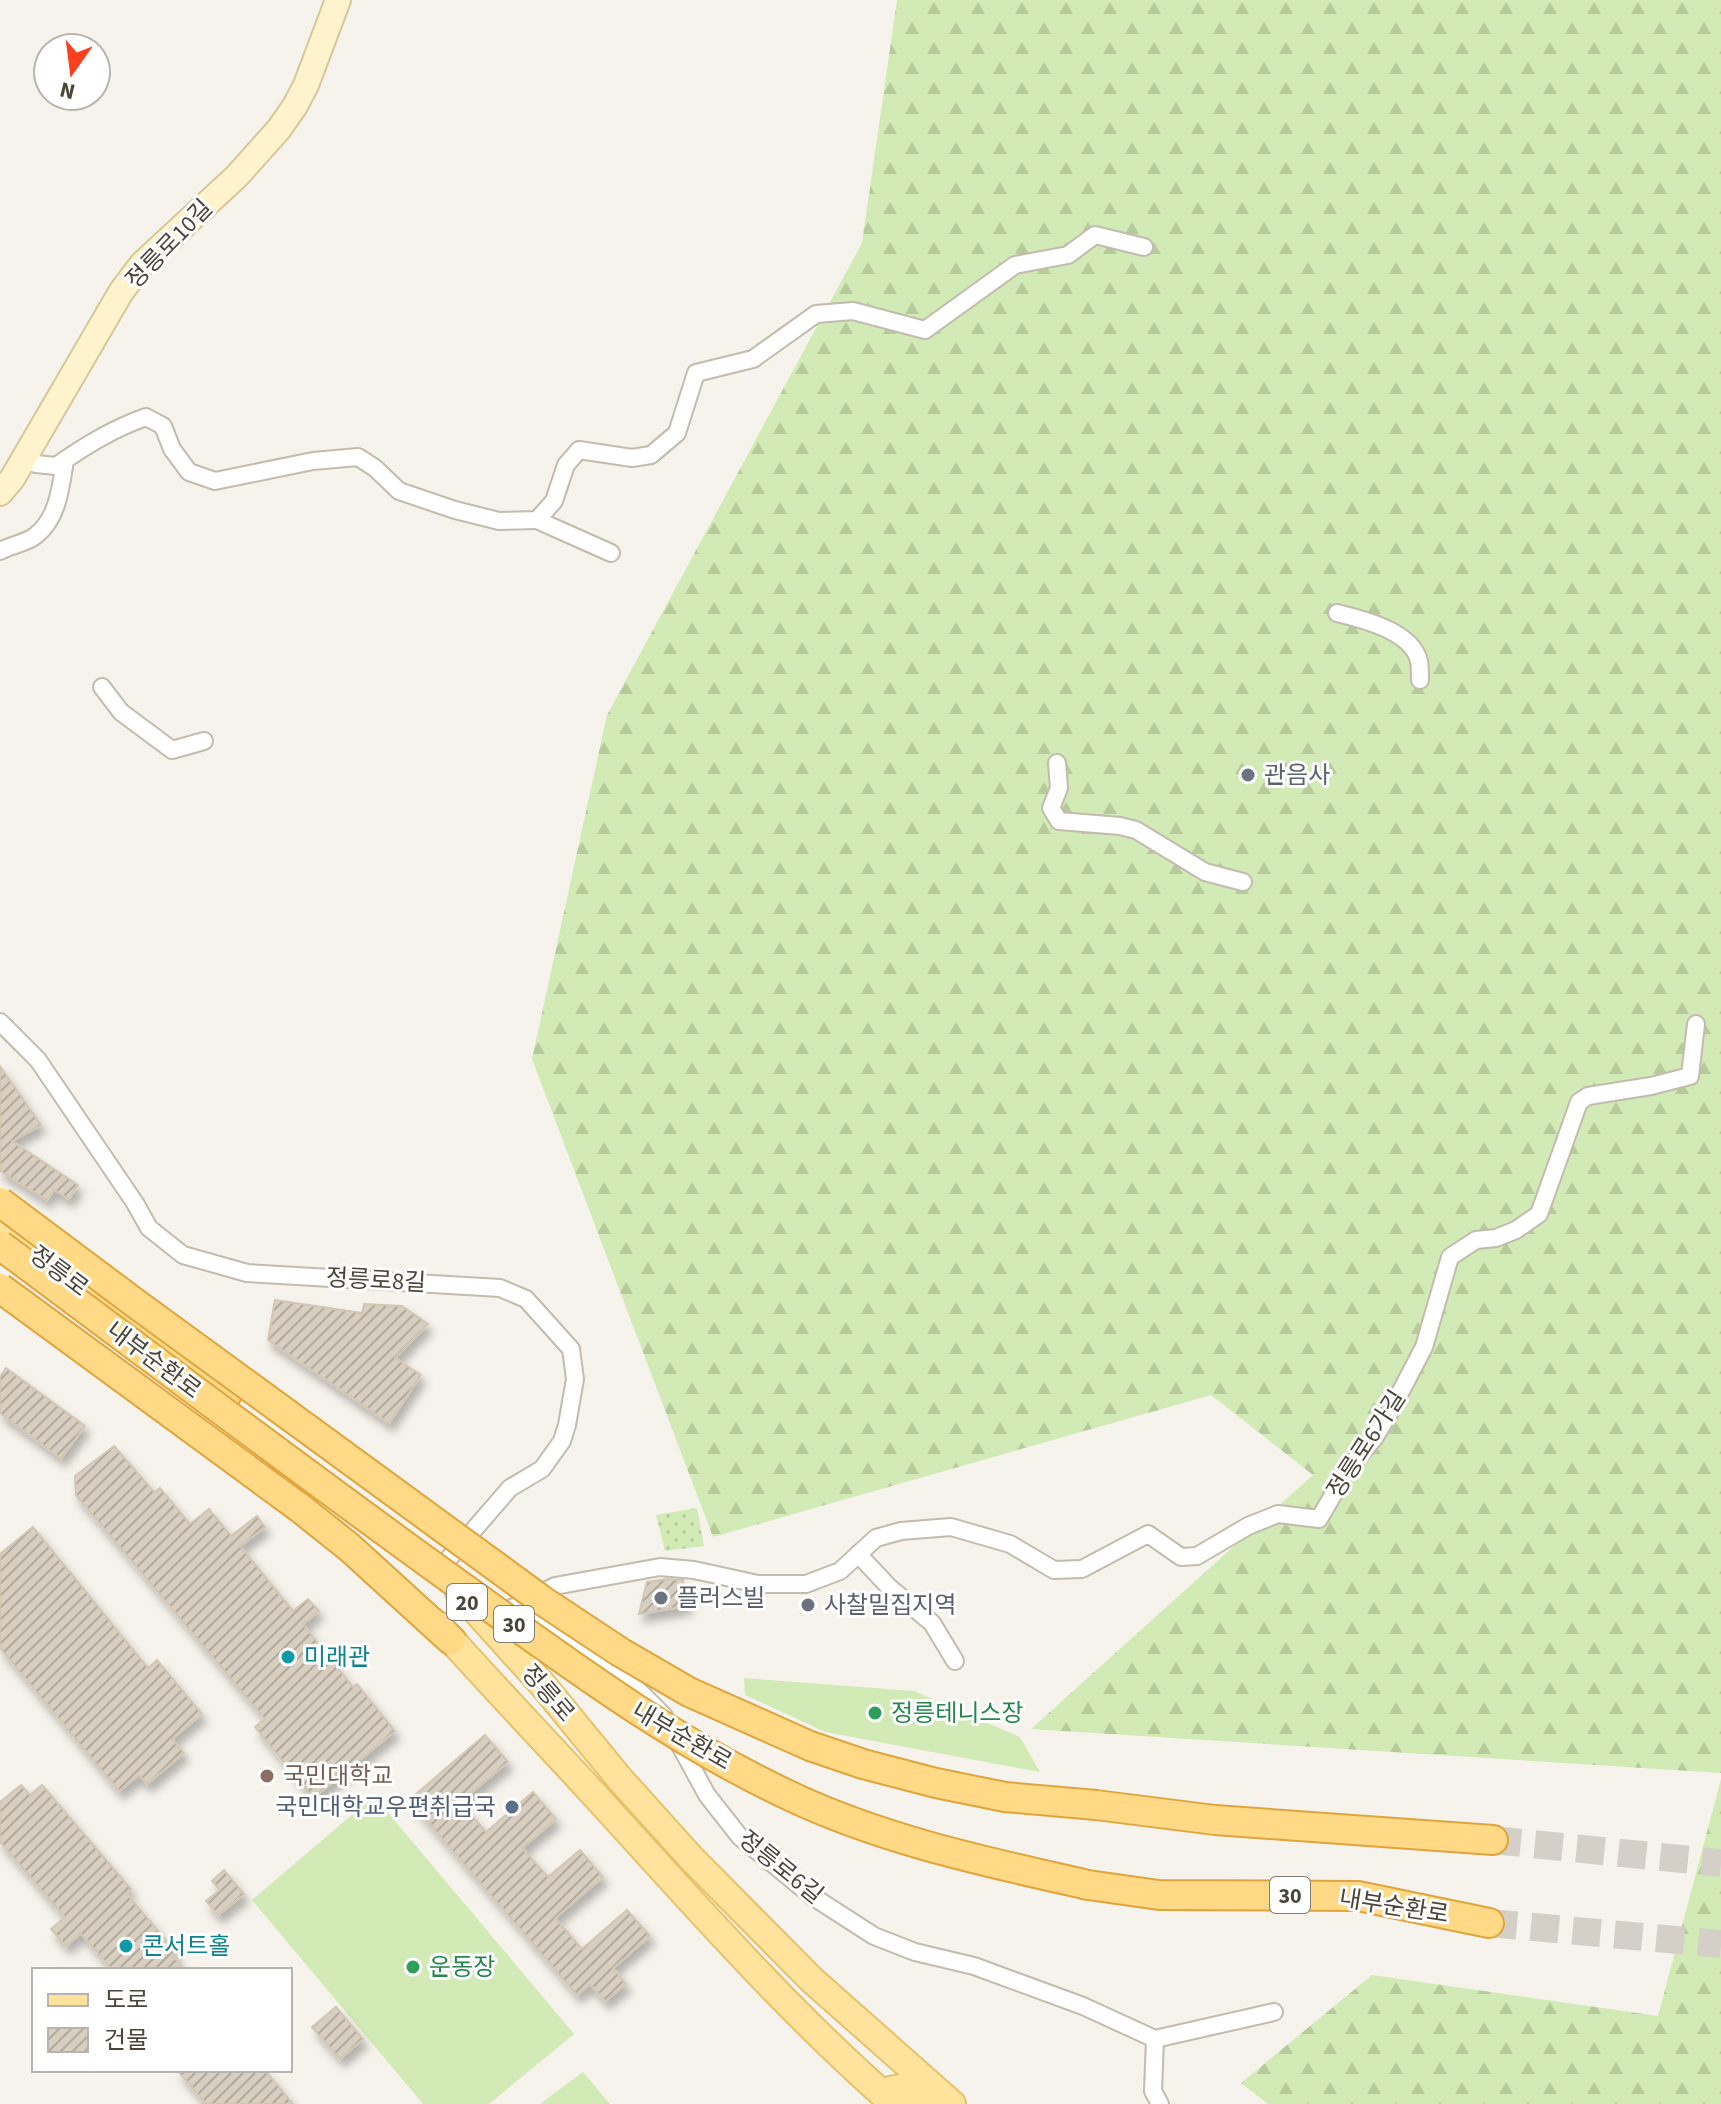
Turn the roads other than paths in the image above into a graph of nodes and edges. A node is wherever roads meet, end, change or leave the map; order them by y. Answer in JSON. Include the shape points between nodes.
{"nodes":[{"id":1,"x":338,"y":0,"type":"edge"},
{"id":2,"x":1144,"y":247,"type":"dead end"},
{"id":3,"x":24,"y":458,"type":"junction"},
{"id":4,"x":65,"y":460,"type":"junction"},
{"id":5,"x":0,"y":493,"type":"edge"},
{"id":6,"x":537,"y":520,"type":"junction"},
{"id":7,"x":0,"y":551,"type":"edge"},
{"id":8,"x":611,"y":553,"type":"dead end"},
{"id":9,"x":1337,"y":613,"type":"dead end"},
{"id":10,"x":1420,"y":680,"type":"dead end"},
{"id":11,"x":102,"y":687,"type":"dead end"},
{"id":12,"x":204,"y":741,"type":"dead end"},
{"id":13,"x":1057,"y":763,"type":"dead end"},
{"id":14,"x":1243,"y":882,"type":"dead end"},
{"id":15,"x":0,"y":1022,"type":"edge"},
{"id":16,"x":1696,"y":1024,"type":"dead end"},
{"id":17,"x":0,"y":1204,"type":"edge"},
{"id":18,"x":0,"y":1226,"type":"edge"},
{"id":19,"x":0,"y":1245,"type":"edge"},
{"id":20,"x":0,"y":1288,"type":"edge"},
{"id":21,"x":0,"y":1297,"type":"edge"},
{"id":22,"x":35,"y":1325,"type":"junction"},
{"id":23,"x":111,"y":1382,"type":"junction"},
{"id":24,"x":226,"y":1396,"type":"junction"},
{"id":25,"x":230,"y":1444,"type":"junction"},
{"id":26,"x":858,"y":1554,"type":"junction"},
{"id":27,"x":439,"y":1570,"type":"junction"},
{"id":28,"x":512,"y":1608,"type":"junction"},
{"id":29,"x":451,"y":1640,"type":"junction"},
{"id":30,"x":955,"y":1661,"type":"dead end"},
{"id":31,"x":1493,"y":1840,"type":"tunnel mouth"},
{"id":32,"x":1489,"y":1923,"type":"tunnel mouth"},
{"id":33,"x":1274,"y":2012,"type":"dead end"},
{"id":34,"x":1155,"y":2039,"type":"junction"},
{"id":35,"x":892,"y":2102,"type":"edge"},
{"id":36,"x":922,"y":2104,"type":"edge"},
{"id":37,"x":952,"y":2104,"type":"edge"},
{"id":38,"x":1160,"y":2104,"type":"edge"}],
"edges":[{"from":1,"to":3,"type":"main road","name":"정릉로10길","via":[[295,106],[237,176],[142,264]]},
{"from":2,"to":6,"type":"street","via":[[1095,235],[1068,255],[1015,265],[925,330],[853,311],[816,314],[753,359],[696,373],[677,433],[651,455],[632,458],[579,450],[566,465],[554,501]]},
{"from":3,"to":4,"type":"street","via":[[56,466]]},
{"from":3,"to":5,"type":"main road","name":"정릉로10길"},
{"from":4,"to":6,"type":"street","via":[[146,417],[163,426],[189,472],[215,481],[358,457],[399,491],[499,521]]},
{"from":4,"to":7,"type":"street","via":[[53,513],[43,529]]},
{"from":6,"to":8,"type":"street"},
{"from":9,"to":10,"type":"street","via":[[1397,633],[1418,657]]},
{"from":11,"to":12,"type":"street","via":[[121,712],[172,750]]},
{"from":13,"to":14,"type":"street","via":[[1059,788],[1051,808],[1059,821],[1136,830],[1205,872]]},
{"from":15,"to":27,"type":"street","name":"정릉로8길","via":[[38,1060],[149,1228],[183,1255],[247,1273],[500,1288],[526,1299],[564,1339],[574,1359],[575,1379],[562,1441],[542,1469],[510,1488]]},
{"from":16,"to":26,"type":"street","name":"정릉로6가길","via":[[1690,1076],[1579,1102],[1539,1214],[1516,1230],[1476,1240],[1450,1257],[1424,1347],[1375,1437],[1348,1469],[1319,1519],[1278,1514],[1197,1556],[1181,1557],[1148,1534],[1082,1569],[1054,1570],[1010,1544],[951,1527],[876,1538]]},
{"from":17,"to":24,"type":"highway","bridge":true},
{"from":17,"to":31,"type":"highway","name":"내부순환로","number":"30","bridge":true,"via":[[543,1601],[689,1692],[810,1746],[863,1764],[1005,1797],[1215,1820]]},
{"from":18,"to":24,"type":"main road","name":"정릉로","number":"20"},
{"from":19,"to":32,"type":"highway","name":"내부순환로","number":"30","bridge":true,"via":[[590,1680],[789,1796],[961,1856],[1088,1885],[1159,1895],[1358,1896]]},
{"from":20,"to":29,"type":"highway","bridge":true,"via":[[300,1508]]},
{"from":21,"to":22,"type":"main road","name":"정릉로","number":"20"},
{"from":22,"to":23,"type":"main road","name":"정릉로","number":"20"},
{"from":22,"to":25,"type":"main road","name":"정릉로","via":[[123,1370]]},
{"from":23,"to":25,"type":"main road","name":"정릉로","number":"20"},
{"from":23,"to":29,"type":"main road","name":"정릉로"},
{"from":24,"to":27,"type":"main road","name":"정릉로","number":"20","via":[[373,1507]]},
{"from":25,"to":29,"type":"main road","name":"정릉로","number":"20","via":[[352,1535]]},
{"from":26,"to":28,"type":"street","name":"정릉로6가길","via":[[840,1571],[806,1584],[758,1584],[660,1567],[555,1586]]},
{"from":26,"to":30,"type":"street","via":[[932,1623]]},
{"from":27,"to":28,"type":"street","name":"정릉로6길"},
{"from":27,"to":37,"type":"main road","name":"정릉로","number":"20","via":[[692,1859],[812,1980]]},
{"from":28,"to":34,"type":"street","name":"정릉로6길","via":[[655,1705],[707,1795],[740,1837],[812,1896],[874,1936],[974,1966]]},
{"from":29,"to":35,"type":"main road","name":"정릉로","number":"20","via":[[749,1966]]},
{"from":33,"to":34,"type":"street"},
{"from":34,"to":38,"type":"street","via":[[1153,2091]]},
{"from":35,"to":36,"type":"main road","via":[[890,2090],[900,2088]]}]}
